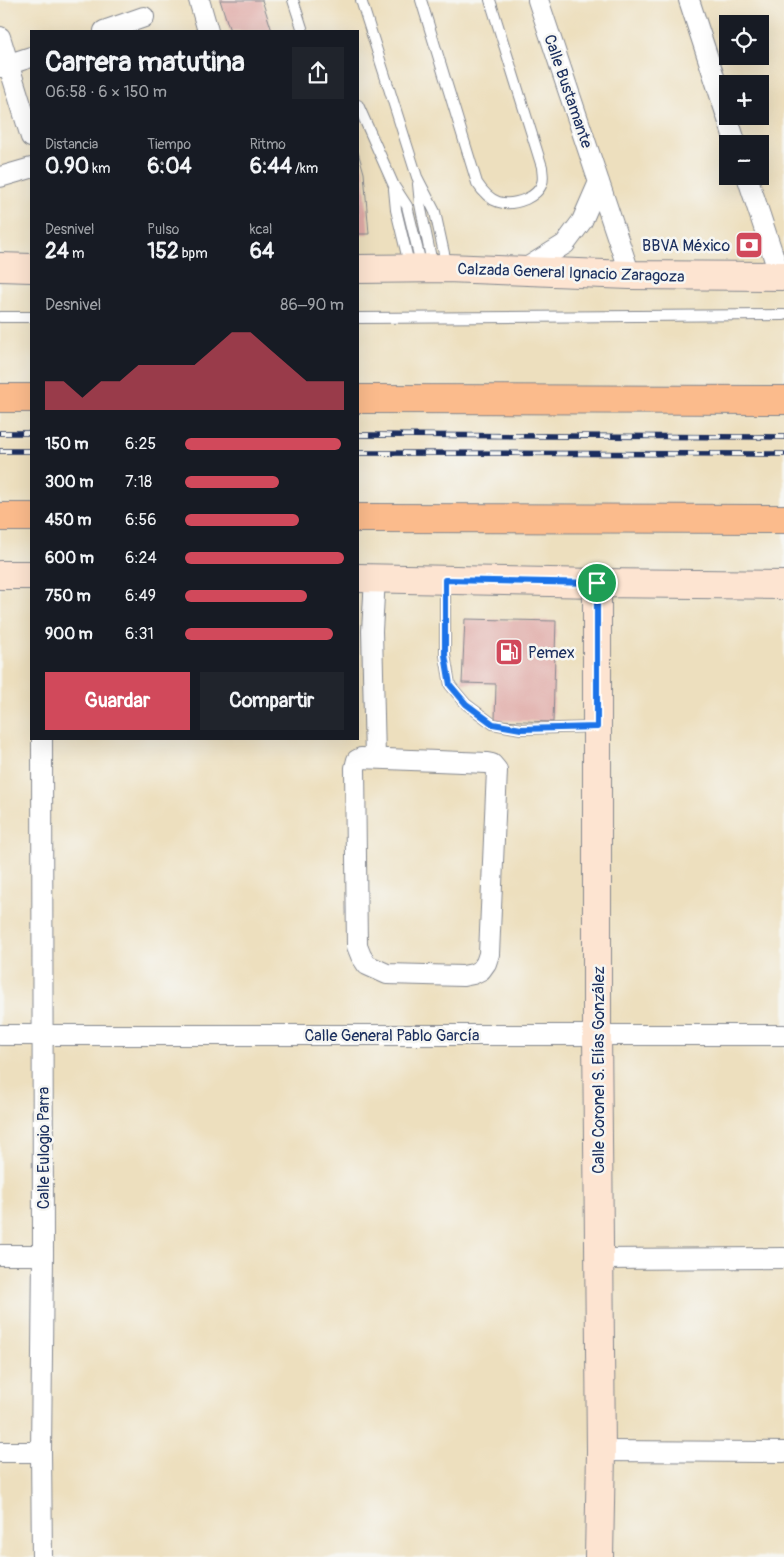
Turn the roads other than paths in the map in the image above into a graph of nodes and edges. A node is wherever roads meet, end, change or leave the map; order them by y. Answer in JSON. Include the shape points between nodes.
{"nodes":[{"id":1,"x":199,"y":0,"type":"edge"},
{"id":2,"x":293,"y":0,"type":"edge"},
{"id":3,"x":361,"y":0,"type":"edge"},
{"id":4,"x":421,"y":0,"type":"edge"},
{"id":5,"x":490,"y":0,"type":"edge"},
{"id":6,"x":538,"y":0,"type":"edge"},
{"id":7,"x":688,"y":0,"type":"edge"},
{"id":8,"x":144,"y":17,"type":"dead end"},
{"id":9,"x":107,"y":30,"type":"edge"},
{"id":10,"x":208,"y":30,"type":"edge"},
{"id":11,"x":303,"y":30,"type":"edge"},
{"id":12,"x":0,"y":37,"type":"edge"},
{"id":13,"x":30,"y":56,"type":"edge"},
{"id":14,"x":4,"y":66,"type":"edge"},
{"id":15,"x":359,"y":107,"type":"edge"},
{"id":16,"x":30,"y":134,"type":"edge"},
{"id":17,"x":733,"y":135,"type":"edge"},
{"id":18,"x":30,"y":168,"type":"edge"},
{"id":19,"x":0,"y":177,"type":"edge"},
{"id":20,"x":599,"y":182,"type":"junction"},
{"id":21,"x":750,"y":185,"type":"edge"},
{"id":22,"x":0,"y":267,"type":"edge"},
{"id":23,"x":30,"y":268,"type":"edge"},
{"id":24,"x":428,"y":268,"type":"junction"},
{"id":25,"x":359,"y":269,"type":"edge"},
{"id":26,"x":523,"y":270,"type":"junction"},
{"id":27,"x":630,"y":275,"type":"junction"},
{"id":28,"x":782,"y":276,"type":"edge"},
{"id":29,"x":784,"y":315,"type":"edge"},
{"id":30,"x":0,"y":317,"type":"edge"},
{"id":31,"x":30,"y":318,"type":"edge"},
{"id":32,"x":359,"y":318,"type":"edge"},
{"id":33,"x":0,"y":398,"type":"edge"},
{"id":34,"x":30,"y":398,"type":"edge"},
{"id":35,"x":359,"y":399,"type":"edge"},
{"id":36,"x":784,"y":400,"type":"edge"},
{"id":37,"x":0,"y":516,"type":"edge"},
{"id":38,"x":30,"y":517,"type":"edge"},
{"id":39,"x":359,"y":518,"type":"edge"},
{"id":40,"x":784,"y":519,"type":"edge"},
{"id":41,"x":0,"y":575,"type":"edge"},
{"id":42,"x":30,"y":575,"type":"edge"},
{"id":43,"x":366,"y":578,"type":"edge"},
{"id":44,"x":445,"y":580,"type":"junction"},
{"id":45,"x":597,"y":583,"type":"junction"},
{"id":46,"x":784,"y":585,"type":"edge"},
{"id":47,"x":597,"y":727,"type":"junction"},
{"id":48,"x":42,"y":740,"type":"edge"},
{"id":49,"x":376,"y":758,"type":"junction"},
{"id":50,"x":597,"y":1034,"type":"junction"},
{"id":51,"x":784,"y":1034,"type":"edge"},
{"id":52,"x":0,"y":1036,"type":"edge"},
{"id":53,"x":42,"y":1036,"type":"junction"},
{"id":54,"x":0,"y":1255,"type":"edge"},
{"id":55,"x":43,"y":1255,"type":"junction"},
{"id":56,"x":600,"y":1258,"type":"junction"},
{"id":57,"x":784,"y":1258,"type":"edge"},
{"id":58,"x":601,"y":1451,"type":"junction"},
{"id":59,"x":0,"y":1452,"type":"edge"},
{"id":60,"x":41,"y":1452,"type":"junction"},
{"id":61,"x":784,"y":1452,"type":"edge"},
{"id":62,"x":42,"y":1557,"type":"edge"},
{"id":63,"x":599,"y":1557,"type":"edge"}],
"edges":[{"from":1,"to":10,"type":"street"},
{"from":2,"to":11,"type":"lane"},
{"from":3,"to":24,"type":"lane","via":[[417,177],[434,212]]},
{"from":4,"to":5,"type":"lane","via":[[477,183],[493,200],[515,203],[534,195],[542,183],[542,167]]},
{"from":6,"to":20,"type":"street","name":"Calle Bustamante"},
{"from":7,"to":17,"type":"street"},
{"from":8,"to":9,"type":"street"},
{"from":12,"to":14,"type":"street"},
{"from":13,"to":14,"type":"street"},
{"from":14,"to":16,"type":"street"},
{"from":15,"to":24,"type":"lane","via":[[406,206]]},
{"from":18,"to":19,"type":"street"},
{"from":20,"to":26,"type":"street","via":[[582,221],[565,244]]},
{"from":20,"to":27,"type":"street","name":"Calle Bustamante"},
{"from":21,"to":28,"type":"street"},
{"from":22,"to":23,"type":"street"},
{"from":24,"to":25,"type":"street","name":"Calzada General Ignacio Zaragoza"},
{"from":24,"to":26,"type":"street","name":"Calzada General Ignacio Zaragoza"},
{"from":26,"to":27,"type":"street","name":"Calzada General Ignacio Zaragoza"},
{"from":27,"to":28,"type":"street","name":"Calzada General Ignacio Zaragoza"},
{"from":29,"to":32,"type":"lane"},
{"from":30,"to":31,"type":"lane"},
{"from":33,"to":34,"type":"highway"},
{"from":35,"to":36,"type":"highway"},
{"from":37,"to":38,"type":"highway"},
{"from":39,"to":40,"type":"highway"},
{"from":41,"to":42,"type":"street"},
{"from":43,"to":44,"type":"street"},
{"from":43,"to":49,"type":"street","via":[[372,631]]},
{"from":44,"to":45,"type":"street"},
{"from":44,"to":47,"type":"lane","via":[[448,677],[450,685],[466,704],[493,724],[521,729]]},
{"from":45,"to":46,"type":"street"},
{"from":45,"to":47,"type":"street","name":"Calle Coronel S. Elías González"},
{"from":47,"to":50,"type":"street","name":"Calle Coronel S. Elías González"},
{"from":48,"to":53,"type":"street","name":"Calle Eulogio Parra"},
{"from":49,"to":49,"type":"street","via":[[361,758],[355,768],[357,946],[361,956],[367,965],[387,974],[473,974],[481,970],[490,954],[497,770],[487,763]]},
{"from":50,"to":51,"type":"street","name":"Calle General Pablo García"},
{"from":50,"to":53,"type":"street","name":"Calle General Pablo García"},
{"from":50,"to":56,"type":"street","name":"Calle Coronel S. Elías González"},
{"from":52,"to":53,"type":"street","name":"Calle General Pablo García"},
{"from":53,"to":55,"type":"street","name":"Calle Eulogio Parra"},
{"from":54,"to":55,"type":"street"},
{"from":55,"to":60,"type":"street","name":"Calle Eulogio Parra"},
{"from":56,"to":57,"type":"street"},
{"from":56,"to":58,"type":"street","name":"Calle Coronel S. Elías González"},
{"from":58,"to":61,"type":"street"},
{"from":58,"to":63,"type":"street","name":"Calle Coronel S. Elías González"},
{"from":59,"to":60,"type":"street"},
{"from":60,"to":62,"type":"street","name":"Calle Eulogio Parra"}]}
